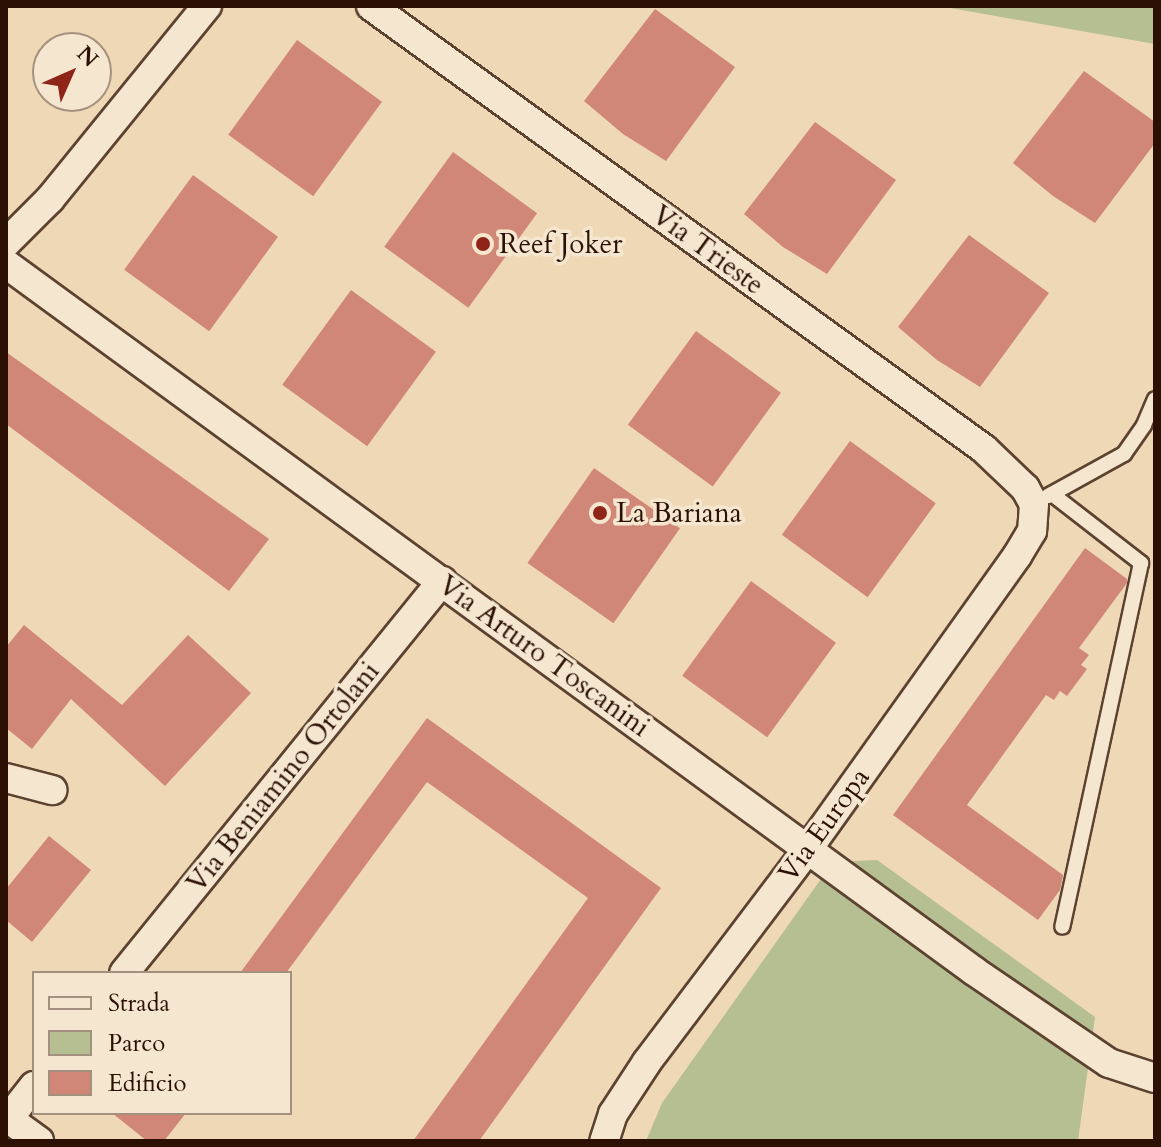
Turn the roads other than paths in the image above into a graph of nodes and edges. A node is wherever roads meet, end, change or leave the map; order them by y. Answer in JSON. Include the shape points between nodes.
{"nodes":[{"id":1,"x":207,"y":6,"type":"edge"},
{"id":2,"x":371,"y":6,"type":"edge"},
{"id":3,"x":6,"y":243,"type":"edge"},
{"id":4,"x":6,"y":264,"type":"edge"},
{"id":5,"x":1155,"y":399,"type":"edge"},
{"id":6,"x":1043,"y":499,"type":"junction"},
{"id":7,"x":442,"y":581,"type":"junction"},
{"id":8,"x":6,"y":778,"type":"edge"},
{"id":9,"x":52,"y":790,"type":"dead end"},
{"id":10,"x":808,"y":849,"type":"junction"},
{"id":11,"x":1062,"y":927,"type":"dead end"},
{"id":12,"x":126,"y":971,"type":"edge"},
{"id":13,"x":1084,"y":1046,"type":"junction"},
{"id":14,"x":1155,"y":1056,"type":"edge"},
{"id":15,"x":1155,"y":1078,"type":"edge"},
{"id":16,"x":32,"y":1088,"type":"edge"},
{"id":17,"x":7,"y":1118,"type":"edge"},
{"id":18,"x":39,"y":1141,"type":"edge"},
{"id":19,"x":604,"y":1141,"type":"edge"}],
"edges":[{"from":1,"to":3,"type":"street","via":[[50,199]]},
{"from":2,"to":6,"type":"street","name":"Via Trieste","via":[[984,449]]},
{"from":4,"to":7,"type":"street","name":"Via Arturo Toscanini"},
{"from":5,"to":6,"type":"lane","via":[[1124,454]]},
{"from":6,"to":10,"type":"street","name":"Via Europa","via":[[1017,556]]},
{"from":6,"to":11,"type":"lane","via":[[1141,563]]},
{"from":7,"to":10,"type":"street","name":"Via Arturo Toscanini"},
{"from":7,"to":12,"type":"street","name":"Via Beniamino Ortolani"},
{"from":8,"to":9,"type":"street"},
{"from":10,"to":13,"type":"street","name":"Via Arturo Toscanini"},
{"from":10,"to":19,"type":"street","name":"Via Europa","via":[[647,1062],[613,1114]]},
{"from":13,"to":14,"type":"street","name":"Via Arturo Toscanini"},
{"from":13,"to":15,"type":"street","name":"Via Arturo Toscanini","via":[[1109,1063]]},
{"from":16,"to":17,"type":"street"},
{"from":17,"to":18,"type":"street"}]}
